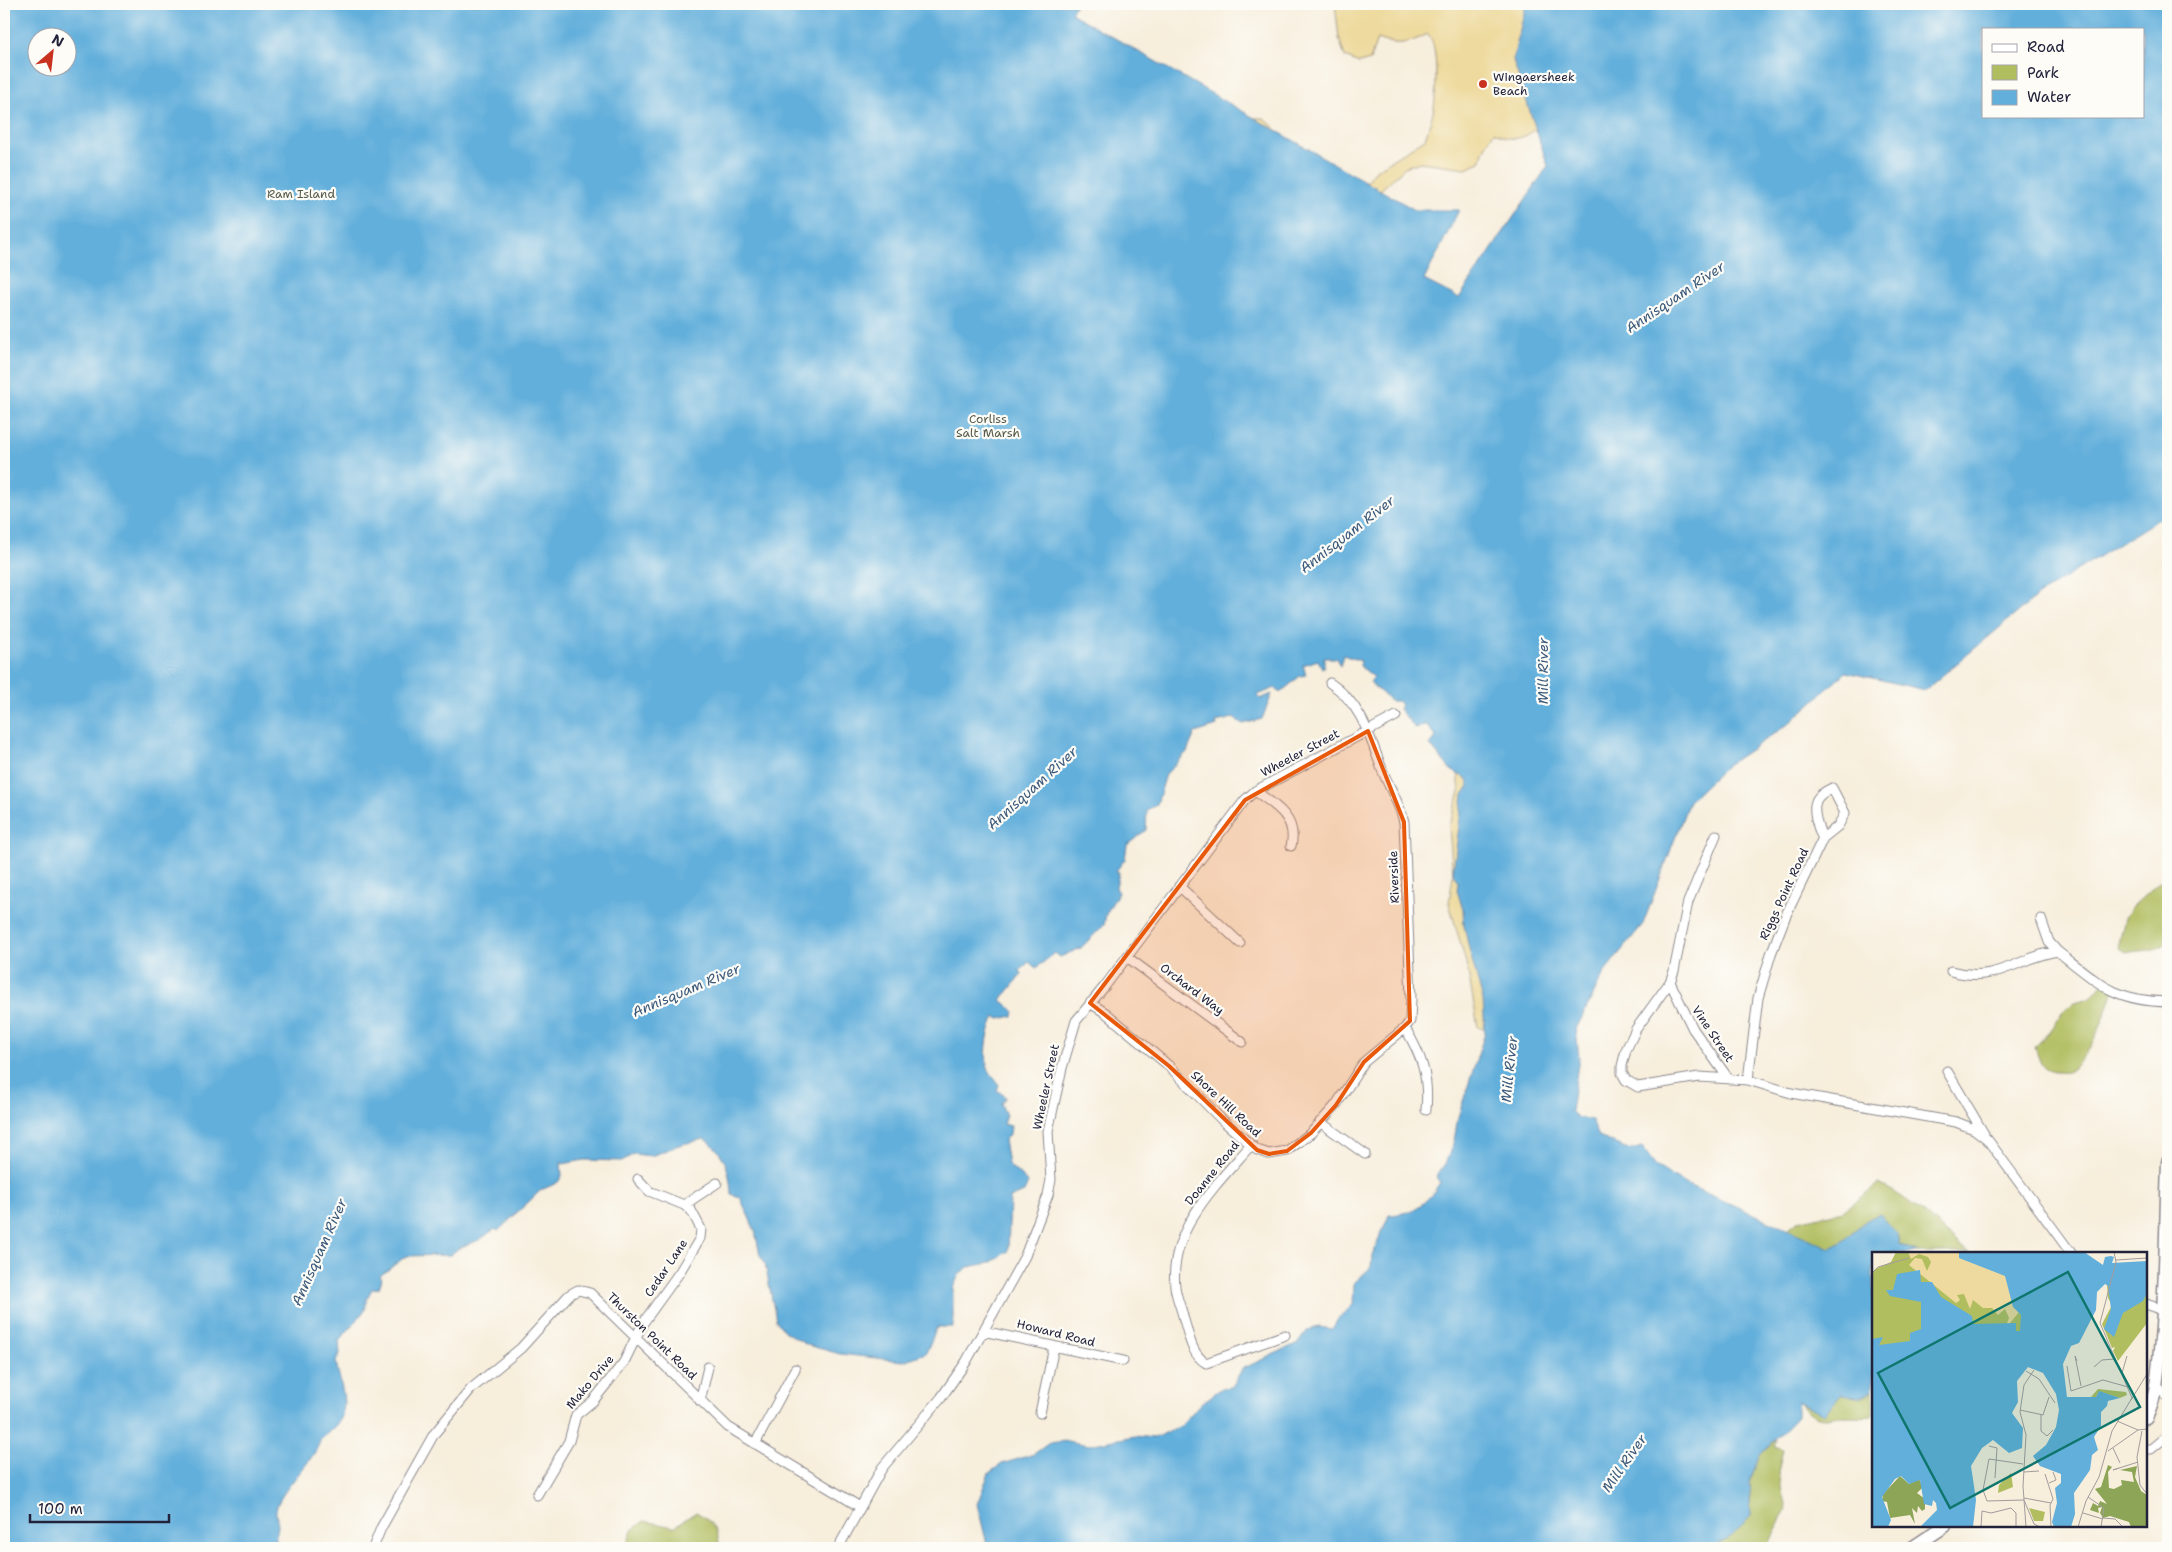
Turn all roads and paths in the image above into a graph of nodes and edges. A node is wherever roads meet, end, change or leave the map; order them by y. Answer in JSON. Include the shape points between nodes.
{"nodes":[{"id":1,"x":1330,"y":683,"type":"dead end"},
{"id":2,"x":1396,"y":716,"type":"dead end"},
{"id":3,"x":1368,"y":731,"type":"junction"},
{"id":4,"x":1255,"y":791,"type":"junction"},
{"id":5,"x":1716,"y":835,"type":"dead end"},
{"id":6,"x":1824,"y":838,"type":"junction"},
{"id":7,"x":1291,"y":846,"type":"dead end"},
{"id":8,"x":1179,"y":886,"type":"junction"},
{"id":9,"x":2041,"y":919,"type":"dead end"},
{"id":10,"x":1240,"y":943,"type":"dead end"},
{"id":11,"x":2057,"y":951,"type":"junction"},
{"id":12,"x":1127,"y":957,"type":"junction"},
{"id":13,"x":1951,"y":972,"type":"dead end"},
{"id":14,"x":1670,"y":982,"type":"junction"},
{"id":15,"x":2168,"y":1002,"type":"edge"},
{"id":16,"x":1090,"y":1003,"type":"junction"},
{"id":17,"x":1405,"y":1028,"type":"junction"},
{"id":18,"x":1242,"y":1042,"type":"dead end"},
{"id":19,"x":1947,"y":1071,"type":"dead end"},
{"id":20,"x":1728,"y":1078,"type":"junction"},
{"id":21,"x":1748,"y":1080,"type":"junction"},
{"id":22,"x":1426,"y":1110,"type":"dead end"},
{"id":23,"x":1320,"y":1122,"type":"junction"},
{"id":24,"x":1987,"y":1139,"type":"junction"},
{"id":25,"x":1251,"y":1145,"type":"junction"},
{"id":26,"x":1366,"y":1154,"type":"dead end"},
{"id":27,"x":2168,"y":1162,"type":"edge"},
{"id":28,"x":638,"y":1179,"type":"dead end"},
{"id":29,"x":717,"y":1183,"type":"dead end"},
{"id":30,"x":684,"y":1205,"type":"junction"},
{"id":31,"x":2070,"y":1252,"type":"edge"},
{"id":32,"x":2147,"y":1304,"type":"edge"},
{"id":33,"x":2163,"y":1310,"type":"junction"},
{"id":34,"x":983,"y":1331,"type":"junction"},
{"id":35,"x":1285,"y":1335,"type":"dead end"},
{"id":36,"x":636,"y":1340,"type":"junction"},
{"id":37,"x":1054,"y":1347,"type":"junction"},
{"id":38,"x":1123,"y":1362,"type":"dead end"},
{"id":39,"x":708,"y":1367,"type":"dead end"},
{"id":40,"x":794,"y":1369,"type":"dead end"},
{"id":41,"x":2157,"y":1386,"type":"junction"},
{"id":42,"x":2168,"y":1397,"type":"edge"},
{"id":43,"x":700,"y":1401,"type":"junction"},
{"id":44,"x":1040,"y":1413,"type":"dead end"},
{"id":45,"x":2147,"y":1416,"type":"edge"},
{"id":46,"x":2168,"y":1435,"type":"edge"},
{"id":47,"x":755,"y":1444,"type":"junction"},
{"id":48,"x":2147,"y":1449,"type":"edge"},
{"id":49,"x":537,"y":1496,"type":"dead end"},
{"id":50,"x":860,"y":1507,"type":"junction"},
{"id":51,"x":1944,"y":1527,"type":"edge"},
{"id":52,"x":374,"y":1548,"type":"edge"},
{"id":53,"x":838,"y":1548,"type":"edge"},
{"id":54,"x":1912,"y":1548,"type":"edge"}],
"edges":[{"from":1,"to":3,"type":"street","via":[[1347,697]]},
{"from":2,"to":3,"type":"street","name":"Wheeler Street"},
{"from":3,"to":4,"type":"street","name":"Wheeler Street"},
{"from":3,"to":17,"type":"street","name":"Riverside","via":[[1400,804],[1404,822],[1411,1011]]},
{"from":4,"to":7,"type":"street","via":[[1286,816],[1292,828]]},
{"from":4,"to":8,"type":"street","name":"Wheeler Street"},
{"from":5,"to":14,"type":"street","via":[[1688,902]]},
{"from":6,"to":6,"type":"street","name":"Riggs Point Road","via":[[1838,826],[1845,813],[1832,788],[1820,794],[1813,810]]},
{"from":6,"to":21,"type":"street","name":"Riggs Point Road","via":[[1786,915],[1771,954],[1756,1007]]},
{"from":8,"to":10,"type":"street"},
{"from":8,"to":12,"type":"street","name":"Wheeler Street"},
{"from":9,"to":11,"type":"street","via":[[2049,942]]},
{"from":11,"to":13,"type":"street","via":[[2039,954],[1980,976]]},
{"from":11,"to":15,"type":"street","via":[[2110,991],[2125,998]]},
{"from":12,"to":16,"type":"street","name":"Wheeler Street"},
{"from":12,"to":18,"type":"street","name":"Orchard Way"},
{"from":14,"to":20,"type":"street","name":"Vine Street","via":[[1684,1014]]},
{"from":14,"to":20,"type":"street","via":[[1636,1029],[1626,1050],[1622,1073],[1626,1080],[1638,1087],[1646,1087],[1699,1077]]},
{"from":16,"to":25,"type":"street","name":"Shore Hill Road","via":[[1169,1066]]},
{"from":16,"to":34,"type":"street","name":"Wheeler Street","via":[[1072,1030],[1052,1109],[1048,1131],[1051,1180],[1048,1195],[1025,1256]]},
{"from":17,"to":22,"type":"street","via":[[1420,1052],[1428,1093]]},
{"from":17,"to":23,"type":"street","name":"Shore Hill Road","via":[[1364,1062],[1340,1100]]},
{"from":19,"to":24,"type":"street","name":"Vine Street"},
{"from":20,"to":21,"type":"street","name":"Vine Street"},
{"from":21,"to":24,"type":"street","name":"Vine Street","via":[[1791,1093],[1956,1122],[1974,1129]]},
{"from":23,"to":25,"type":"street","name":"Shore Hill Road","via":[[1297,1145],[1278,1155],[1268,1154]]},
{"from":23,"to":26,"type":"street"},
{"from":24,"to":31,"type":"street","name":"Vine Street"},
{"from":25,"to":35,"type":"street","name":"Doanne Road","via":[[1193,1216],[1178,1251],[1175,1287],[1191,1345],[1200,1360],[1206,1363]]},
{"from":27,"to":33,"type":"main road"},
{"from":28,"to":30,"type":"street","via":[[649,1191]]},
{"from":29,"to":30,"type":"street"},
{"from":30,"to":36,"type":"street","name":"Cedar Lane","via":[[701,1228],[700,1238],[643,1323]]},
{"from":32,"to":33,"type":"street"},
{"from":33,"to":41,"type":"main road"},
{"from":34,"to":37,"type":"street","name":"Howard Road"},
{"from":34,"to":50,"type":"street","name":"Wheeler Street","via":[[952,1382],[882,1468]]},
{"from":36,"to":43,"type":"street","name":"Thurston Point Road"},
{"from":36,"to":49,"type":"street","name":"Mako Drive","via":[[608,1383],[576,1415],[569,1441]]},
{"from":36,"to":52,"type":"street","name":"Thurston Point Road","via":[[590,1293],[578,1290],[569,1295],[521,1348],[471,1389],[434,1434],[381,1528]]},
{"from":37,"to":38,"type":"street","name":"Howard Road"},
{"from":37,"to":44,"type":"street"},
{"from":39,"to":43,"type":"street"},
{"from":40,"to":47,"type":"street"},
{"from":41,"to":42,"type":"street"},
{"from":41,"to":45,"type":"main road","via":[[2154,1403]]},
{"from":43,"to":47,"type":"street","name":"Thurston Point Road","via":[[728,1427]]},
{"from":46,"to":48,"type":"street"},
{"from":47,"to":50,"type":"street","name":"Thurston Point Road"},
{"from":50,"to":53,"type":"street","name":"Wheeler Street"},
{"from":51,"to":54,"type":"main road"}]}
